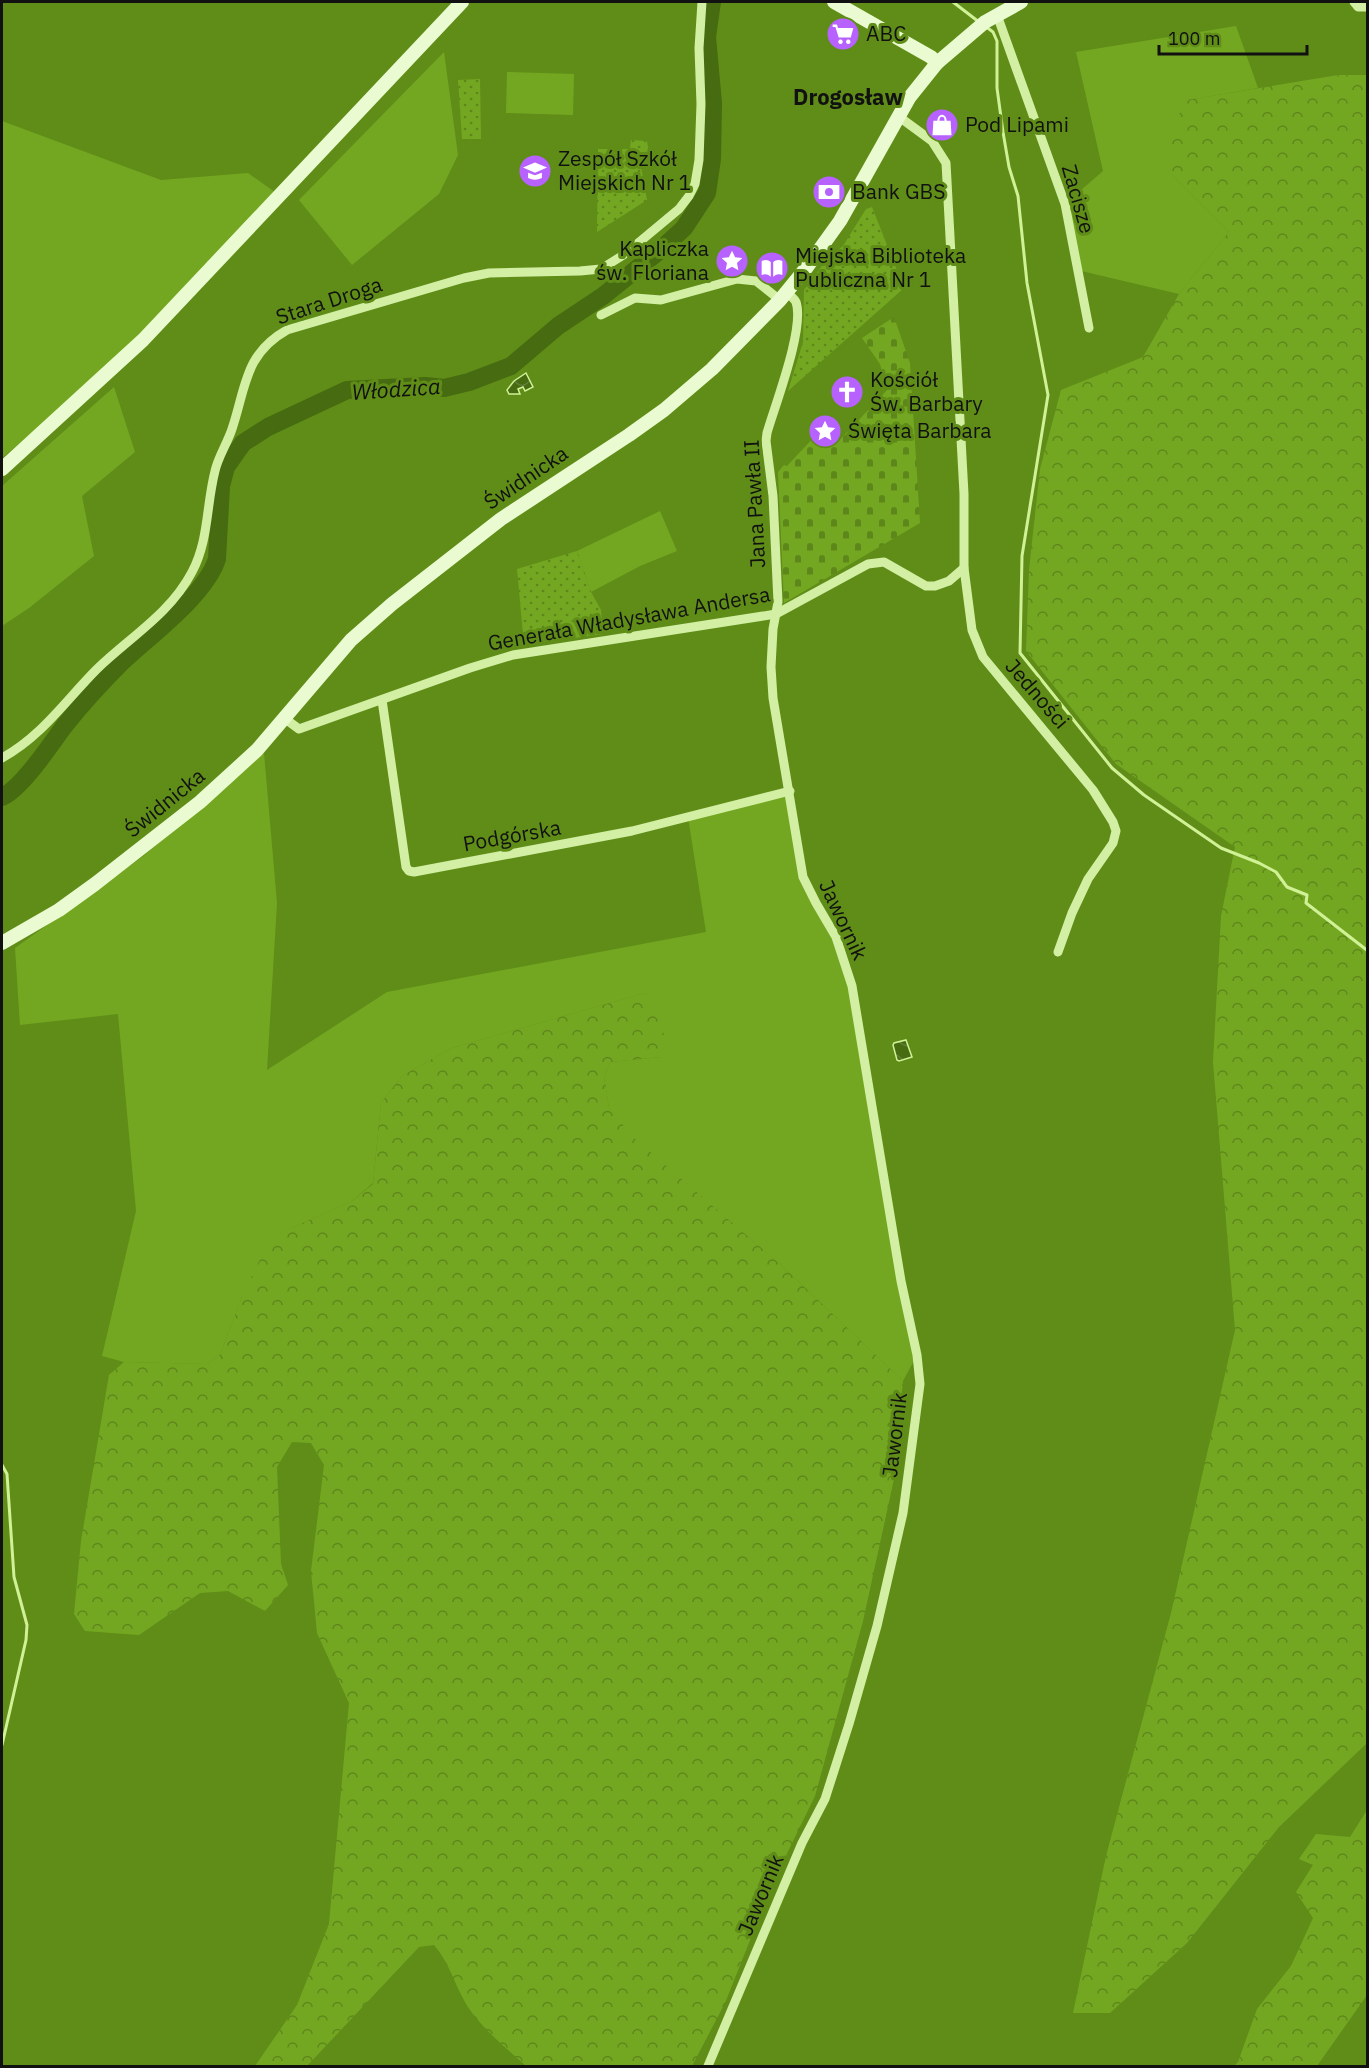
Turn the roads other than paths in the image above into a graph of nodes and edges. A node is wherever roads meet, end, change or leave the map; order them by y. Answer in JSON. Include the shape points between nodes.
{"nodes":[{"id":1,"x":462,"y":2,"type":"edge"},
{"id":2,"x":702,"y":2,"type":"edge"},
{"id":3,"x":834,"y":2,"type":"edge"},
{"id":4,"x":1021,"y":2,"type":"edge"},
{"id":5,"x":1354,"y":2,"type":"edge"},
{"id":6,"x":1368,"y":7,"type":"edge"},
{"id":7,"x":987,"y":21,"type":"junction"},
{"id":8,"x":937,"y":63,"type":"junction"},
{"id":9,"x":898,"y":116,"type":"junction"},
{"id":10,"x":783,"y":296,"type":"junction"},
{"id":11,"x":601,"y":315,"type":"dead end"},
{"id":12,"x":1089,"y":328,"type":"dead end"},
{"id":13,"x":2,"y":470,"type":"edge"},
{"id":14,"x":964,"y":568,"type":"junction"},
{"id":15,"x":776,"y":614,"type":"junction"},
{"id":16,"x":382,"y":700,"type":"junction"},
{"id":17,"x":284,"y":718,"type":"junction"},
{"id":18,"x":2,"y":758,"type":"edge"},
{"id":19,"x":790,"y":790,"type":"junction"},
{"id":20,"x":2,"y":943,"type":"edge"},
{"id":21,"x":1058,"y":952,"type":"dead end"},
{"id":22,"x":708,"y":2067,"type":"edge"}],
"edges":[{"from":1,"to":13,"type":"street","via":[[142,340]]},
{"from":2,"to":18,"type":"street","name":"Stara Droga","via":[[699,160],[695,184],[679,209],[625,254],[601,268],[580,272],[489,273],[464,278],[287,330],[273,338],[245,380],[233,427],[214,472],[204,544],[192,573],[160,615],[101,665],[30,740]]},
{"from":3,"to":8,"type":"street"},
{"from":4,"to":7,"type":"street","name":"Świdnicka"},
{"from":5,"to":6,"type":"street","via":[[1360,8]]},
{"from":7,"to":8,"type":"street","name":"Świdnicka"},
{"from":7,"to":12,"type":"street","name":"Zacisze","via":[[1065,204]]},
{"from":8,"to":9,"type":"street","name":"Świdnicka"},
{"from":9,"to":10,"type":"street","name":"Świdnicka","via":[[840,221]]},
{"from":9,"to":14,"type":"street","via":[[932,141],[946,163],[964,494]]},
{"from":10,"to":11,"type":"street","via":[[756,281],[737,279],[661,300],[635,298]]},
{"from":10,"to":15,"type":"street","name":"Jana Pawła II","via":[[794,298],[797,305],[795,340],[766,441],[773,496]]},
{"from":10,"to":17,"type":"street","name":"Świdnicka","via":[[712,369],[664,410],[501,519],[392,604],[351,640]]},
{"from":14,"to":15,"type":"street","name":"Generała Władysława Andersa","via":[[949,582],[926,586],[884,562],[868,564]]},
{"from":14,"to":21,"type":"street","name":"Jedności","via":[[970,622],[983,657],[1093,790],[1116,831],[1113,843],[1088,879]]},
{"from":15,"to":16,"type":"street","name":"Generała Władysława Andersa","via":[[513,655]]},
{"from":15,"to":19,"type":"street","name":"Jana Pawła II","via":[[771,667],[773,698]]},
{"from":16,"to":17,"type":"street","name":"Generała Władysława Andersa","via":[[299,729]]},
{"from":16,"to":19,"type":"street","name":"Podgórska","via":[[409,871],[632,831]]},
{"from":17,"to":20,"type":"street","name":"Świdnicka","via":[[236,770],[157,837],[59,910]]},
{"from":19,"to":22,"type":"street","name":"Jawornik","via":[[803,877],[836,937],[852,986],[920,1384],[903,1513],[849,1724],[825,1799],[802,1843]]}]}
